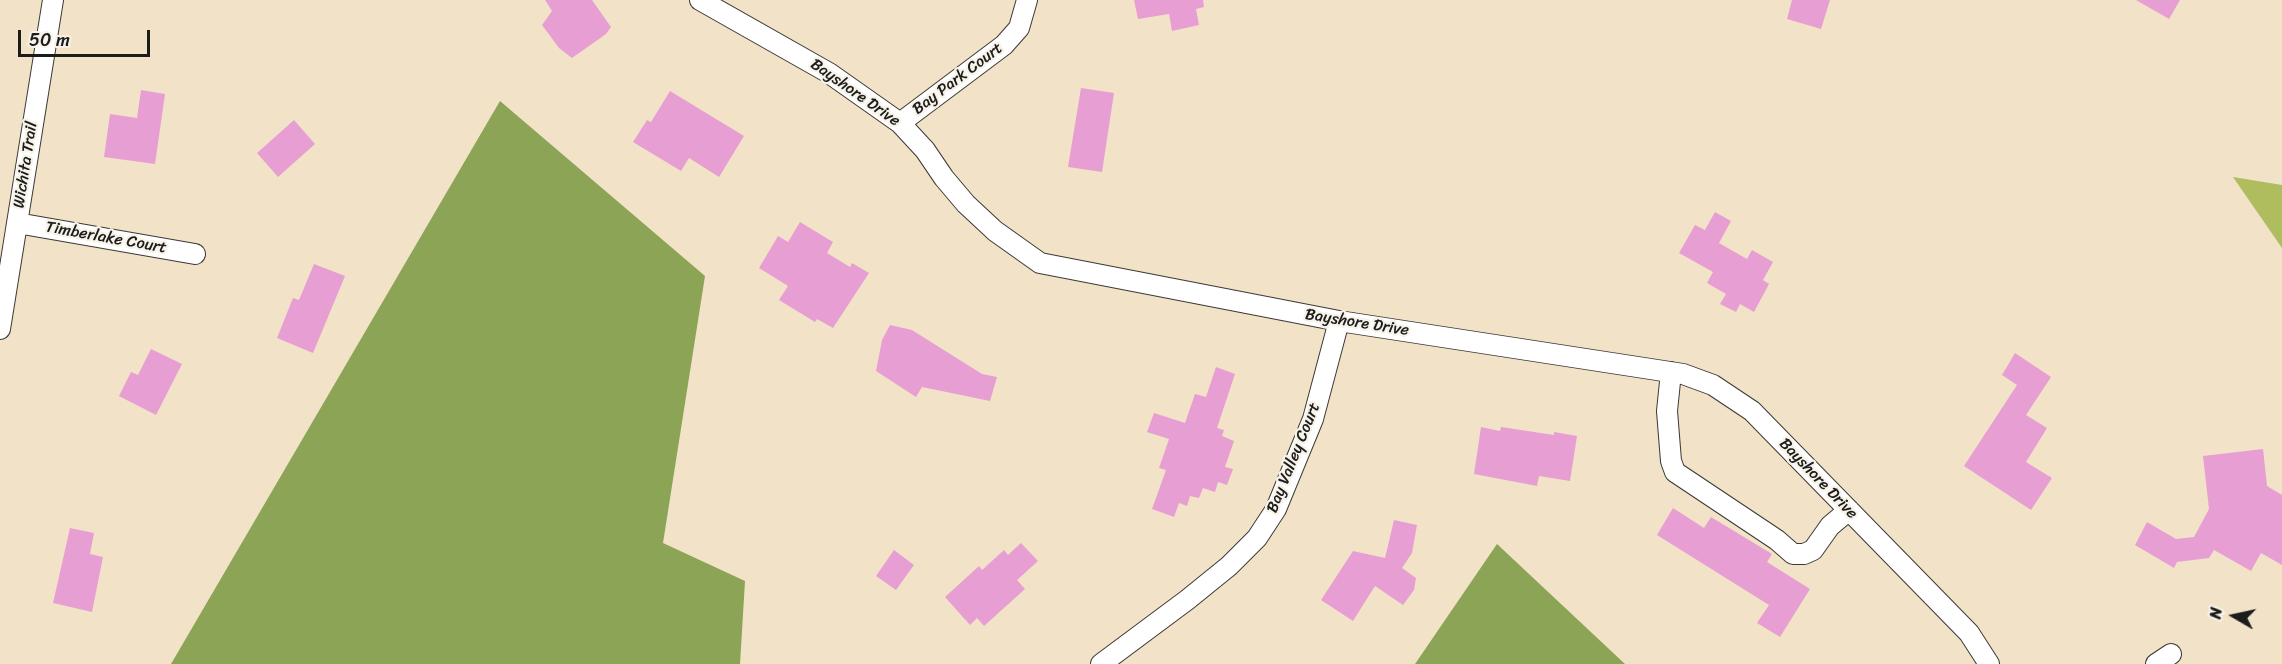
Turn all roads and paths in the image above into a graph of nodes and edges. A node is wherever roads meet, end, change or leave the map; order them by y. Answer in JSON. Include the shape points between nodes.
{"nodes":[{"id":1,"x":53,"y":0,"type":"edge"},
{"id":2,"x":700,"y":0,"type":"edge"},
{"id":3,"x":1027,"y":0,"type":"edge"},
{"id":4,"x":900,"y":123,"type":"junction"},
{"id":5,"x":17,"y":223,"type":"junction"},
{"id":6,"x":195,"y":254,"type":"dead end"},
{"id":7,"x":1339,"y":321,"type":"junction"},
{"id":8,"x":0,"y":329,"type":"edge"},
{"id":9,"x":1671,"y":372,"type":"junction"},
{"id":10,"x":1849,"y":510,"type":"junction"},
{"id":11,"x":1101,"y":664,"type":"edge"},
{"id":12,"x":1989,"y":664,"type":"edge"}],
"edges":[{"from":1,"to":5,"type":"street","name":"Wichita Trail"},
{"from":2,"to":4,"type":"street","name":"Bayshore Drive","via":[[829,73]]},
{"from":3,"to":4,"type":"street","name":"Bay Park Court","via":[[1018,28],[1004,45]]},
{"from":4,"to":7,"type":"street","name":"Bayshore Drive","via":[[966,204],[995,231],[1040,263]]},
{"from":5,"to":6,"type":"street","name":"Timberlake Court"},
{"from":5,"to":8,"type":"street","name":"Wichita Trail"},
{"from":7,"to":9,"type":"street","name":"Bayshore Drive"},
{"from":7,"to":11,"type":"street","name":"Bay Valley Court","via":[[1313,419],[1276,509],[1257,538],[1212,580]]},
{"from":9,"to":10,"type":"street","name":"Bayshore Drive","via":[[1713,385],[1752,411]]},
{"from":9,"to":10,"type":"street","via":[[1667,411],[1675,472],[1793,554],[1813,550],[1830,526]]},
{"from":10,"to":12,"type":"street","name":"Bayshore Drive","via":[[1969,633]]}]}
